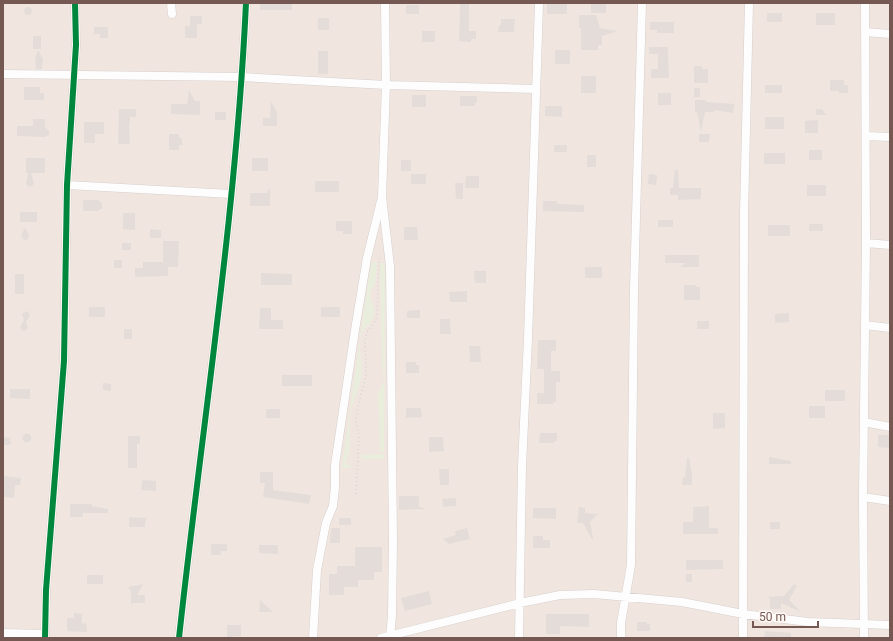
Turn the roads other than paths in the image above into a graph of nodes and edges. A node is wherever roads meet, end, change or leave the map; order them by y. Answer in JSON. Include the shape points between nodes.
{"nodes":[{"id":1,"x":74,"y":3,"type":"edge"},
{"id":2,"x":171,"y":3,"type":"edge"},
{"id":3,"x":246,"y":3,"type":"edge"},
{"id":4,"x":385,"y":3,"type":"edge"},
{"id":5,"x":539,"y":3,"type":"edge"},
{"id":6,"x":642,"y":3,"type":"edge"},
{"id":7,"x":749,"y":3,"type":"edge"},
{"id":8,"x":865,"y":3,"type":"edge"},
{"id":9,"x":172,"y":14,"type":"dead end"},
{"id":10,"x":865,"y":32,"type":"junction"},
{"id":11,"x":890,"y":34,"type":"edge"},
{"id":12,"x":3,"y":74,"type":"edge"},
{"id":13,"x":74,"y":75,"type":"junction"},
{"id":14,"x":242,"y":77,"type":"junction"},
{"id":15,"x":386,"y":85,"type":"junction"},
{"id":16,"x":536,"y":89,"type":"junction"},
{"id":17,"x":866,"y":136,"type":"junction"},
{"id":18,"x":890,"y":137,"type":"edge"},
{"id":19,"x":67,"y":185,"type":"junction"},
{"id":20,"x":231,"y":194,"type":"junction"},
{"id":21,"x":382,"y":197,"type":"junction"},
{"id":22,"x":866,"y":243,"type":"junction"},
{"id":23,"x":890,"y":245,"type":"edge"},
{"id":24,"x":865,"y":325,"type":"junction"},
{"id":25,"x":890,"y":328,"type":"edge"},
{"id":26,"x":864,"y":422,"type":"junction"},
{"id":27,"x":890,"y":427,"type":"edge"},
{"id":28,"x":862,"y":497,"type":"junction"},
{"id":29,"x":890,"y":501,"type":"edge"},
{"id":30,"x":626,"y":597,"type":"junction"},
{"id":31,"x":520,"y":603,"type":"junction"},
{"id":32,"x":743,"y":614,"type":"junction"},
{"id":33,"x":864,"y":624,"type":"junction"},
{"id":34,"x":890,"y":625,"type":"edge"},
{"id":35,"x":3,"y":633,"type":"edge"},
{"id":36,"x":45,"y":636,"type":"edge"},
{"id":37,"x":390,"y":637,"type":"edge"},
{"id":38,"x":179,"y":638,"type":"edge"},
{"id":39,"x":314,"y":638,"type":"edge"},
{"id":40,"x":381,"y":638,"type":"edge"},
{"id":41,"x":519,"y":638,"type":"edge"},
{"id":42,"x":621,"y":638,"type":"edge"},
{"id":43,"x":743,"y":638,"type":"edge"},
{"id":44,"x":864,"y":638,"type":"edge"}],
"edges":[{"from":1,"to":13,"type":"street"},
{"from":2,"to":9,"type":"street"},
{"from":3,"to":14,"type":"street"},
{"from":4,"to":15,"type":"street"},
{"from":5,"to":16,"type":"street"},
{"from":6,"to":30,"type":"street","via":[[634,289],[631,565]]},
{"from":7,"to":32,"type":"street","via":[[744,213]]},
{"from":8,"to":10,"type":"street"},
{"from":10,"to":11,"type":"street"},
{"from":10,"to":17,"type":"street"},
{"from":12,"to":13,"type":"street"},
{"from":13,"to":14,"type":"street"},
{"from":13,"to":19,"type":"street"},
{"from":14,"to":15,"type":"street"},
{"from":14,"to":20,"type":"street"},
{"from":15,"to":16,"type":"street"},
{"from":15,"to":21,"type":"street"},
{"from":16,"to":31,"type":"street","via":[[522,466]]},
{"from":17,"to":18,"type":"street"},
{"from":17,"to":22,"type":"street"},
{"from":19,"to":20,"type":"street"},
{"from":19,"to":36,"type":"street","via":[[64,361],[46,590]]},
{"from":20,"to":38,"type":"street"},
{"from":21,"to":37,"type":"street","via":[[390,258],[393,533]]},
{"from":21,"to":39,"type":"street","via":[[367,258],[355,330],[335,465],[333,506],[326,523],[317,570]]},
{"from":22,"to":23,"type":"street"},
{"from":22,"to":24,"type":"street"},
{"from":24,"to":25,"type":"street"},
{"from":24,"to":26,"type":"street"},
{"from":26,"to":27,"type":"street"},
{"from":26,"to":28,"type":"street"},
{"from":28,"to":29,"type":"street"},
{"from":28,"to":33,"type":"street"},
{"from":30,"to":31,"type":"street","via":[[594,594],[560,595]]},
{"from":30,"to":32,"type":"street","via":[[682,602]]},
{"from":30,"to":42,"type":"street"},
{"from":31,"to":37,"type":"street"},
{"from":31,"to":41,"type":"street"},
{"from":32,"to":33,"type":"street","via":[[808,622]]},
{"from":32,"to":43,"type":"street"},
{"from":33,"to":34,"type":"street"},
{"from":33,"to":44,"type":"street"},
{"from":35,"to":36,"type":"street"},
{"from":37,"to":40,"type":"street"}]}
